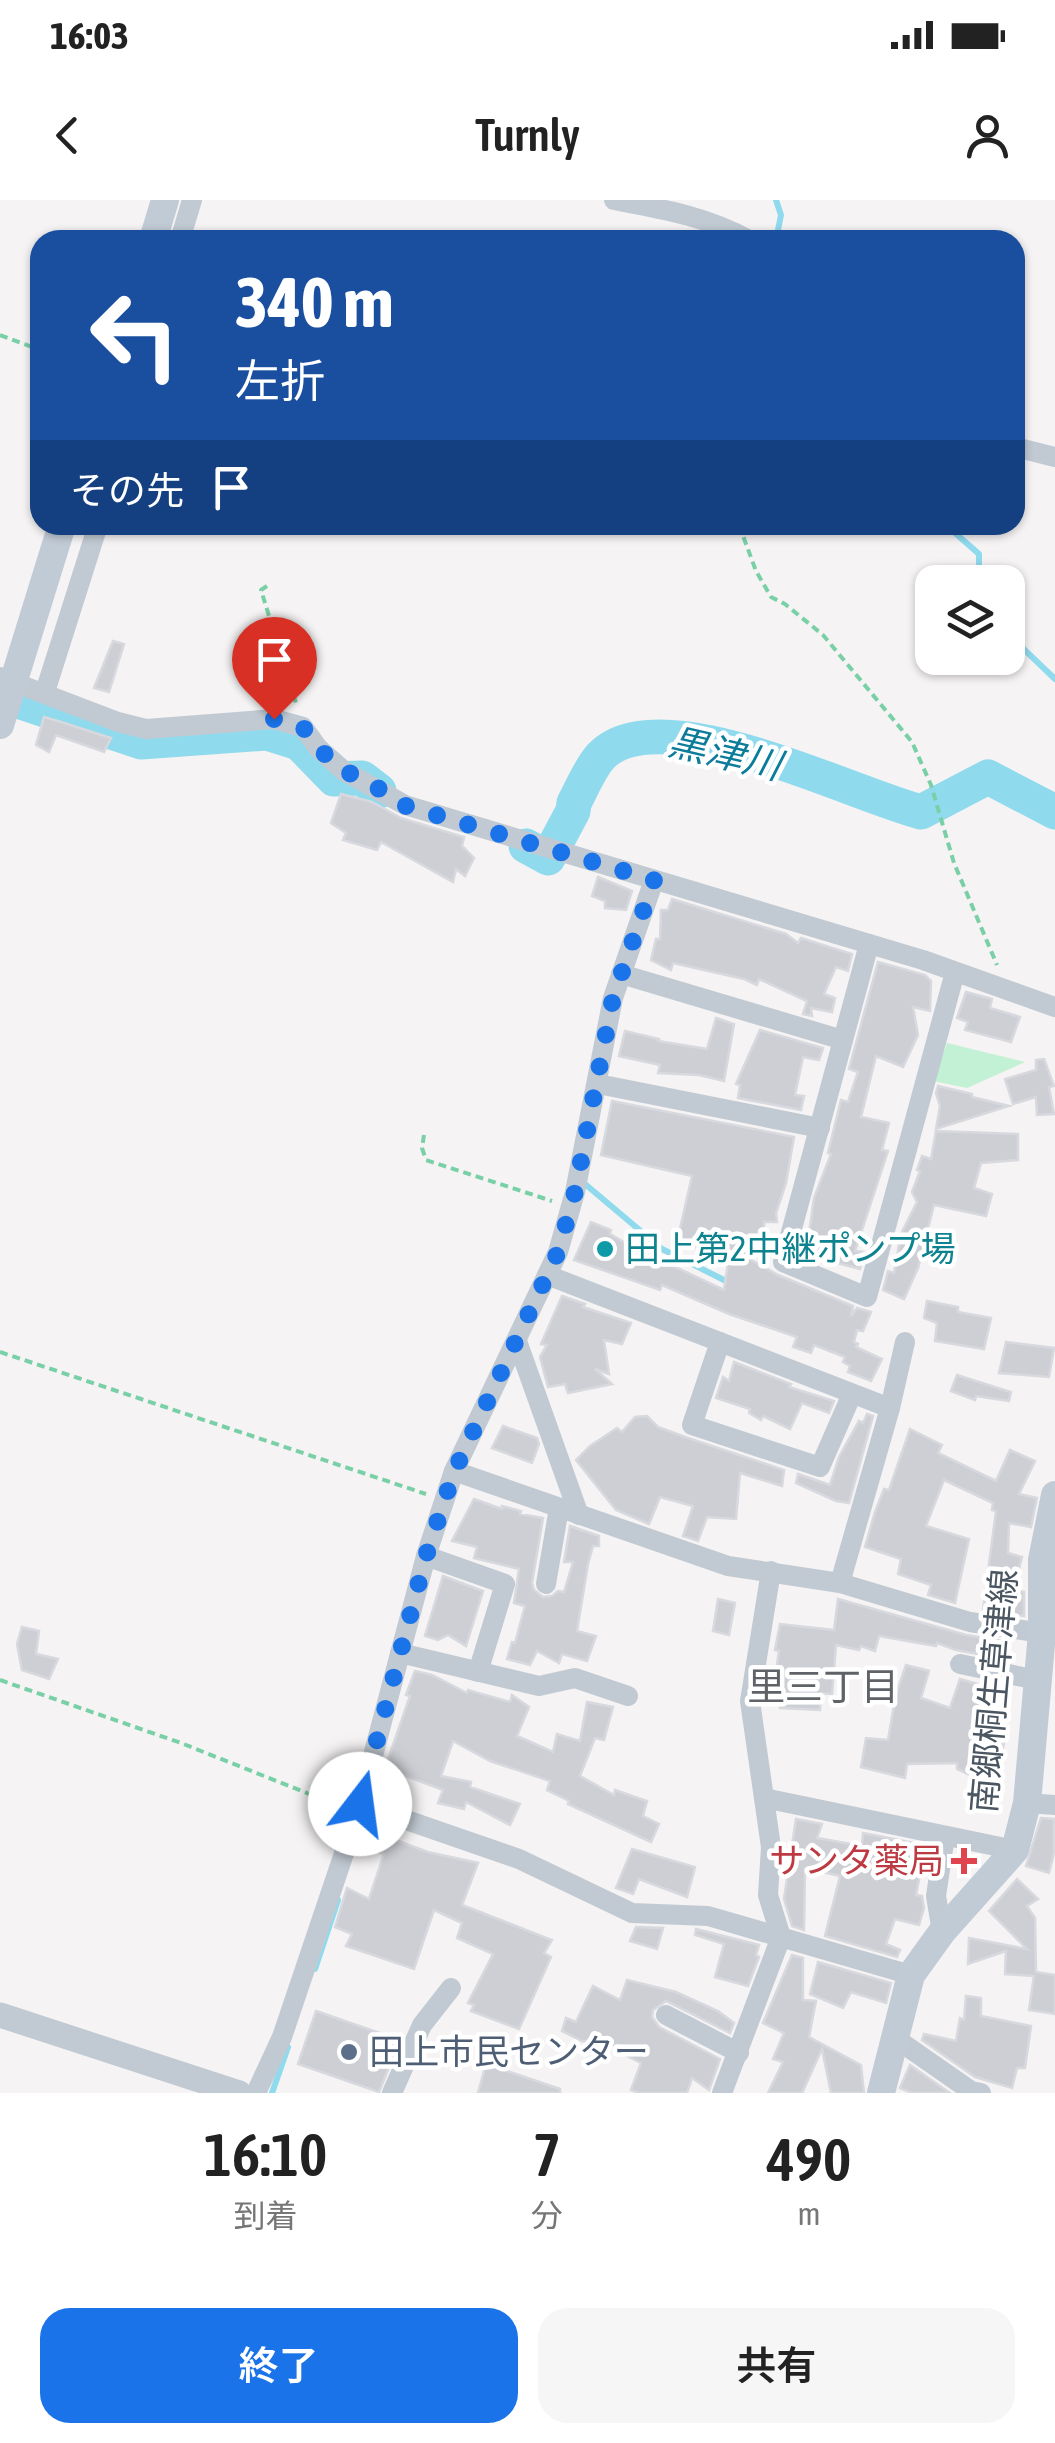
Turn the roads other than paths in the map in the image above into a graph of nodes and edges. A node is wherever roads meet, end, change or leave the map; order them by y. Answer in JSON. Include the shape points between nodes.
{"nodes":[{"id":1,"x":166,"y":200,"type":"edge"},
{"id":2,"x":192,"y":200,"type":"edge"},
{"id":3,"x":614,"y":200,"type":"edge"},
{"id":4,"x":156,"y":230,"type":"edge"},
{"id":5,"x":183,"y":230,"type":"edge"},
{"id":6,"x":731,"y":230,"type":"edge"},
{"id":7,"x":1025,"y":449,"type":"edge"},
{"id":8,"x":1055,"y":458,"type":"edge"},
{"id":9,"x":58,"y":535,"type":"edge"},
{"id":10,"x":95,"y":535,"type":"edge"},
{"id":11,"x":6,"y":679,"type":"edge"},
{"id":12,"x":45,"y":692,"type":"junction"},
{"id":13,"x":0,"y":725,"type":"edge"},
{"id":14,"x":654,"y":880,"type":"junction"},
{"id":15,"x":869,"y":944,"type":"junction"},
{"id":16,"x":955,"y":972,"type":"junction"},
{"id":17,"x":622,"y":974,"type":"junction"},
{"id":18,"x":1055,"y":1007,"type":"edge"},
{"id":19,"x":843,"y":1040,"type":"junction"},
{"id":20,"x":598,"y":1084,"type":"junction"},
{"id":21,"x":820,"y":1128,"type":"junction"},
{"id":22,"x":548,"y":1275,"type":"junction"},
{"id":23,"x":517,"y":1341,"type":"junction"},
{"id":24,"x":720,"y":1342,"type":"junction"},
{"id":25,"x":905,"y":1342,"type":"dead end"},
{"id":26,"x":852,"y":1394,"type":"junction"},
{"id":27,"x":890,"y":1408,"type":"junction"},
{"id":28,"x":454,"y":1472,"type":"junction"},
{"id":29,"x":1055,"y":1499,"type":"edge"},
{"id":30,"x":569,"y":1511,"type":"junction"},
{"id":31,"x":426,"y":1556,"type":"junction"},
{"id":32,"x":771,"y":1571,"type":"junction"},
{"id":33,"x":840,"y":1583,"type":"junction"},
{"id":34,"x":546,"y":1584,"type":"dead end"},
{"id":35,"x":400,"y":1653,"type":"junction"},
{"id":36,"x":1043,"y":1657,"type":"edge"},
{"id":37,"x":960,"y":1664,"type":"dead end"},
{"id":38,"x":478,"y":1672,"type":"junction"},
{"id":39,"x":628,"y":1696,"type":"dead end"},
{"id":40,"x":764,"y":1798,"type":"junction"},
{"id":41,"x":1041,"y":1804,"type":"edge"},
{"id":42,"x":359,"y":1808,"type":"junction"},
{"id":43,"x":945,"y":1836,"type":"junction"},
{"id":44,"x":1015,"y":1850,"type":"junction"},
{"id":45,"x":942,"y":1932,"type":"junction"},
{"id":46,"x":781,"y":1937,"type":"junction"},
{"id":47,"x":911,"y":1975,"type":"junction"},
{"id":48,"x":451,"y":1988,"type":"dead end"},
{"id":49,"x":0,"y":2015,"type":"edge"},
{"id":50,"x":666,"y":2016,"type":"dead end"},
{"id":51,"x":895,"y":2038,"type":"junction"},
{"id":52,"x":740,"y":2054,"type":"junction"},
{"id":53,"x":239,"y":2093,"type":"edge"},
{"id":54,"x":256,"y":2093,"type":"edge"},
{"id":55,"x":392,"y":2093,"type":"edge"},
{"id":56,"x":722,"y":2093,"type":"edge"},
{"id":57,"x":882,"y":2093,"type":"edge"},
{"id":58,"x":981,"y":2093,"type":"edge"}],
"edges":[{"from":1,"to":4,"type":"main road"},
{"from":2,"to":5,"type":"street"},
{"from":3,"to":6,"type":"street","via":[[686,213]]},
{"from":7,"to":8,"type":"street"},
{"from":9,"to":11,"type":"main road"},
{"from":10,"to":12,"type":"street"},
{"from":11,"to":12,"type":"street"},
{"from":11,"to":13,"type":"main road"},
{"from":12,"to":14,"type":"street","via":[[146,729],[274,719],[303,727],[344,771],[406,806]]},
{"from":14,"to":15,"type":"street"},
{"from":14,"to":17,"type":"street"},
{"from":15,"to":16,"type":"street"},
{"from":15,"to":19,"type":"street"},
{"from":16,"to":18,"type":"street"},
{"from":16,"to":21,"type":"street","via":[[867,1297],[782,1262]]},
{"from":17,"to":19,"type":"street"},
{"from":17,"to":20,"type":"street"},
{"from":19,"to":21,"type":"street"},
{"from":20,"to":21,"type":"street"},
{"from":20,"to":22,"type":"street"},
{"from":22,"to":23,"type":"street"},
{"from":22,"to":24,"type":"street"},
{"from":23,"to":28,"type":"street"},
{"from":23,"to":30,"type":"street"},
{"from":24,"to":26,"type":"street"},
{"from":24,"to":26,"type":"street","via":[[692,1425],[820,1467]]},
{"from":25,"to":27,"type":"street"},
{"from":26,"to":27,"type":"street"},
{"from":27,"to":33,"type":"street"},
{"from":28,"to":30,"type":"street"},
{"from":28,"to":31,"type":"street"},
{"from":29,"to":36,"type":"main road","name":"南郷桐生草津線","via":[[1042,1560]]},
{"from":30,"to":32,"type":"street","via":[[728,1566]]},
{"from":30,"to":34,"type":"street"},
{"from":31,"to":35,"type":"street"},
{"from":31,"to":38,"type":"street","via":[[505,1584]]},
{"from":32,"to":33,"type":"street"},
{"from":32,"to":40,"type":"street","via":[[750,1701]]},
{"from":33,"to":36,"type":"street","via":[[970,1622]]},
{"from":35,"to":38,"type":"street"},
{"from":35,"to":42,"type":"street"},
{"from":36,"to":37,"type":"street"},
{"from":36,"to":41,"type":"main road","name":"南郷桐生草津線"},
{"from":38,"to":39,"type":"street","via":[[539,1686],[575,1678]]},
{"from":40,"to":43,"type":"street"},
{"from":40,"to":46,"type":"street","via":[[768,1895]]},
{"from":41,"to":44,"type":"main road","name":"南郷桐生草津線"},
{"from":42,"to":46,"type":"street","via":[[518,1859],[632,1913],[708,1916]]},
{"from":42,"to":54,"type":"street","via":[[282,2038]]},
{"from":43,"to":44,"type":"street"},
{"from":43,"to":45,"type":"street","via":[[936,1896]]},
{"from":44,"to":45,"type":"main road","name":"南郷桐生草津線"},
{"from":45,"to":47,"type":"main road","name":"南郷桐生草津線"},
{"from":46,"to":47,"type":"street"},
{"from":46,"to":52,"type":"street"},
{"from":47,"to":51,"type":"main road","name":"南郷桐生草津線"},
{"from":48,"to":55,"type":"street","via":[[422,2025]]},
{"from":49,"to":53,"type":"street"},
{"from":50,"to":52,"type":"street"},
{"from":51,"to":57,"type":"main road","name":"南郷桐生草津線"},
{"from":51,"to":58,"type":"street"},
{"from":52,"to":56,"type":"street"}]}
